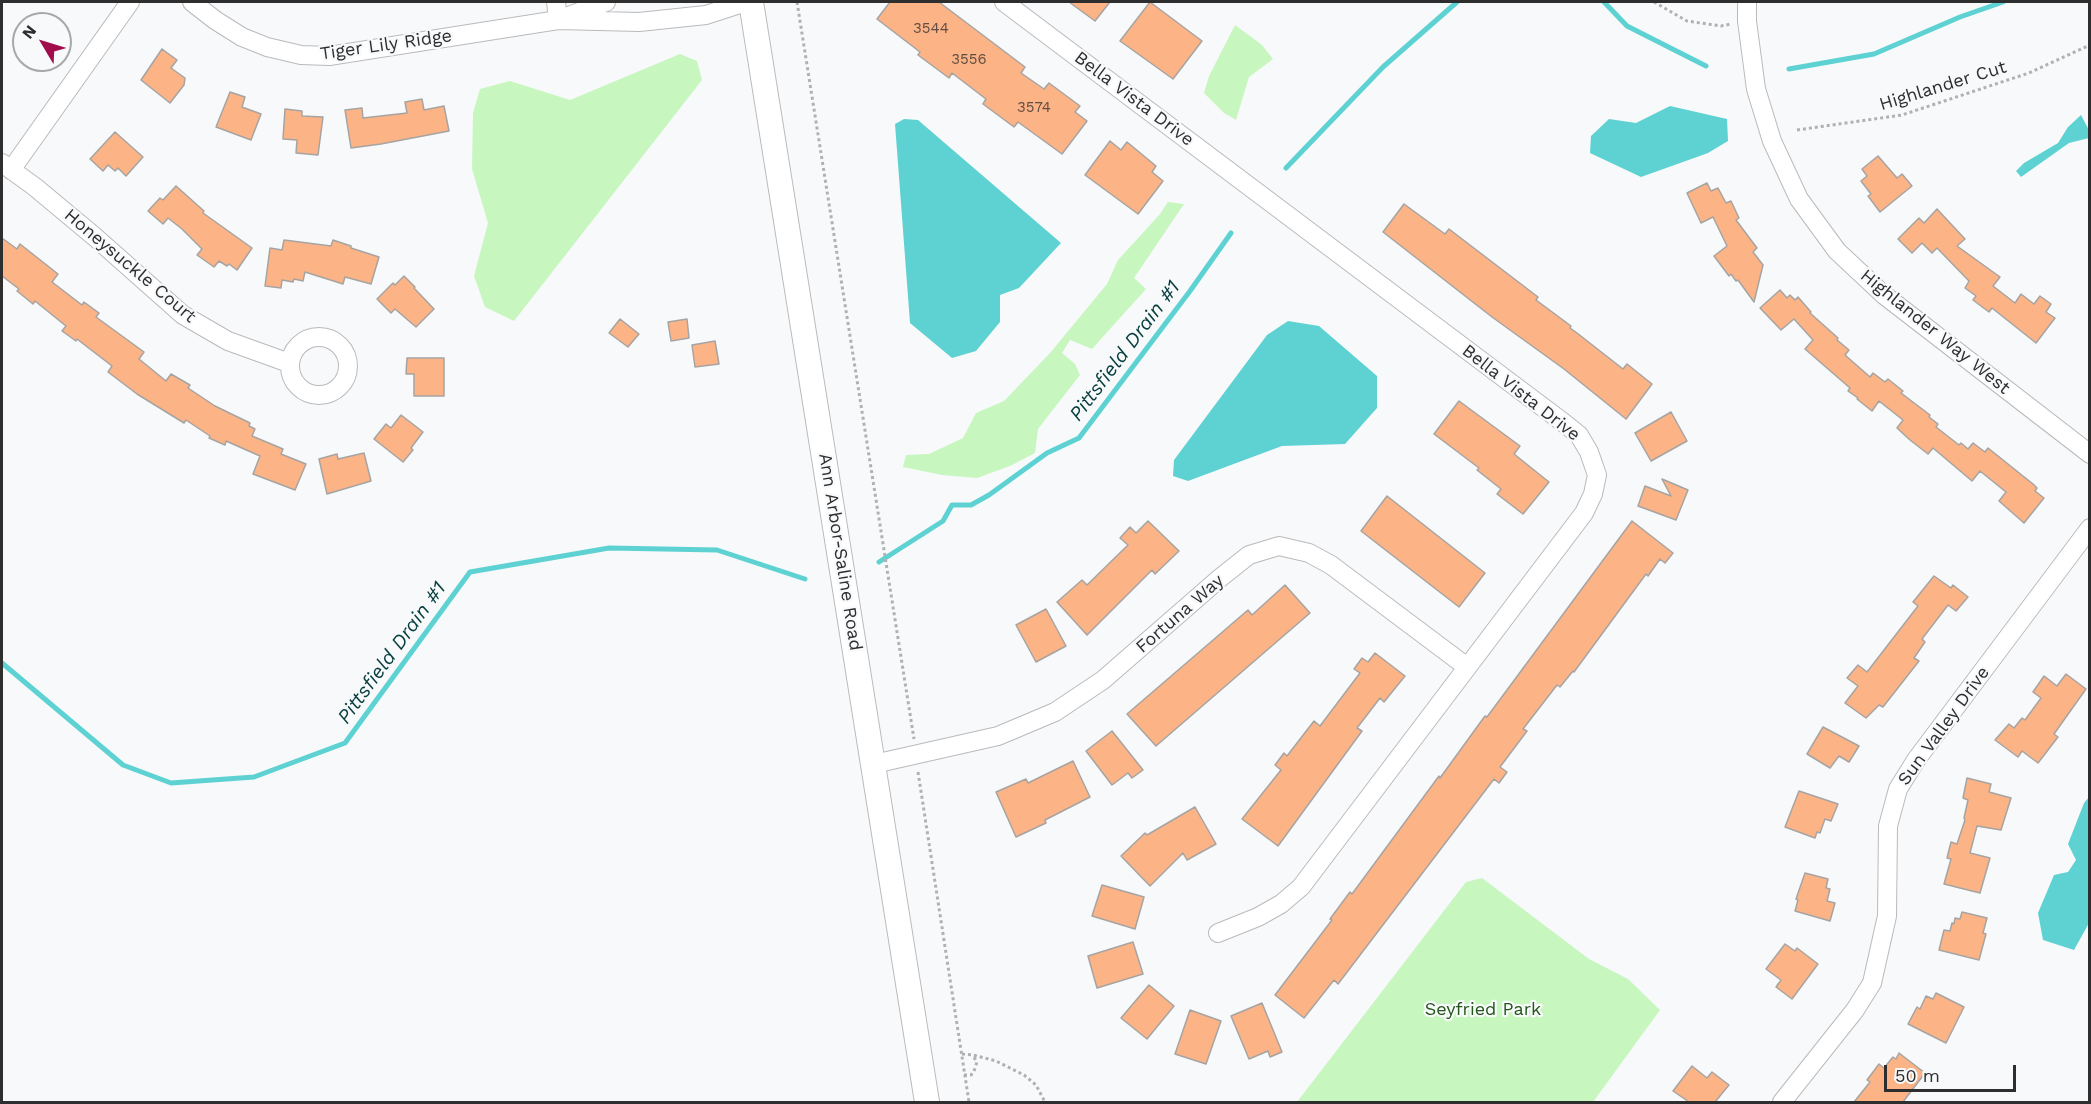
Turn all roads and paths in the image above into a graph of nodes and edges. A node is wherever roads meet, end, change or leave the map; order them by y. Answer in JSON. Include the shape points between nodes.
{"nodes":[{"id":1,"x":130,"y":2,"type":"edge"},
{"id":2,"x":192,"y":2,"type":"edge"},
{"id":3,"x":556,"y":2,"type":"edge"},
{"id":4,"x":606,"y":2,"type":"edge"},
{"id":5,"x":746,"y":2,"type":"edge"},
{"id":6,"x":751,"y":2,"type":"edge"},
{"id":7,"x":797,"y":2,"type":"edge"},
{"id":8,"x":1004,"y":2,"type":"edge"},
{"id":9,"x":1654,"y":2,"type":"edge"},
{"id":10,"x":1748,"y":2,"type":"edge"},
{"id":11,"x":558,"y":20,"type":"junction"},
{"id":12,"x":1747,"y":21,"type":"junction"},
{"id":13,"x":2090,"y":45,"type":"edge"},
{"id":14,"x":1797,"y":130,"type":"dead end"},
{"id":15,"x":6,"y":167,"type":"edge"},
{"id":16,"x":289,"y":363,"type":"dead end"},
{"id":17,"x":2090,"y":454,"type":"edge"},
{"id":18,"x":2090,"y":528,"type":"edge"},
{"id":19,"x":1467,"y":667,"type":"junction"},
{"id":20,"x":912,"y":723,"type":"dead end"},
{"id":21,"x":874,"y":764,"type":"junction"},
{"id":22,"x":921,"y":787,"type":"dead end"},
{"id":23,"x":1218,"y":933,"type":"dead end"},
{"id":24,"x":962,"y":1054,"type":"junction"},
{"id":25,"x":973,"y":1055,"type":"junction"},
{"id":26,"x":964,"y":1075,"type":"junction"},
{"id":27,"x":927,"y":1102,"type":"edge"},
{"id":28,"x":969,"y":1102,"type":"edge"},
{"id":29,"x":1045,"y":1102,"type":"edge"},
{"id":30,"x":1782,"y":1102,"type":"edge"}],
"edges":[{"from":1,"to":15,"type":"street"},
{"from":2,"to":11,"type":"street","name":"Tiger Lily Ridge","via":[[242,37],[301,55],[328,56]]},
{"from":3,"to":11,"type":"street"},
{"from":4,"to":11,"type":"street","name":"Tiger Lily Ridge"},
{"from":5,"to":11,"type":"street","name":"Tiger Lily Ridge","via":[[706,15],[639,22]]},
{"from":6,"to":21,"type":"main road","name":"Ann Arbor-Saline Road"},
{"from":7,"to":20,"type":"path"},
{"from":8,"to":19,"type":"street","name":"Bella Vista Drive","via":[[1579,435],[1597,475],[1584,513]]},
{"from":9,"to":12,"type":"path","via":[[1687,21],[1721,26]]},
{"from":10,"to":12,"type":"street","name":"Highlander Way West"},
{"from":12,"to":17,"type":"street","name":"Highlander Way West","via":[[1756,89],[1772,141],[1798,199],[1838,251],[1884,295]]},
{"from":13,"to":14,"type":"path","name":"Highlander Cut","via":[[2029,73],[1902,115]]},
{"from":15,"to":16,"type":"street","name":"Honeysuckle Court","via":[[95,237],[183,315],[228,341]]},
{"from":18,"to":30,"type":"street","name":"Sun Valley Drive","via":[[1898,789],[1888,826],[1887,916],[1872,982],[1855,1010]]},
{"from":19,"to":21,"type":"street","name":"Fortuna Way","via":[[1331,565],[1309,553],[1279,546],[1249,555],[1103,680],[1055,712],[998,736]]},
{"from":19,"to":23,"type":"street","name":"Bella Vista Drive","via":[[1301,887],[1258,917]]},
{"from":21,"to":27,"type":"main road","name":"Ann Arbor-Saline Road"},
{"from":22,"to":24,"type":"path"},
{"from":24,"to":25,"type":"path"},
{"from":24,"to":26,"type":"path"},
{"from":25,"to":26,"type":"path","via":[[974,1071]]},
{"from":25,"to":29,"type":"path","via":[[1024,1075],[1036,1085]]},
{"from":26,"to":28,"type":"path"}]}
